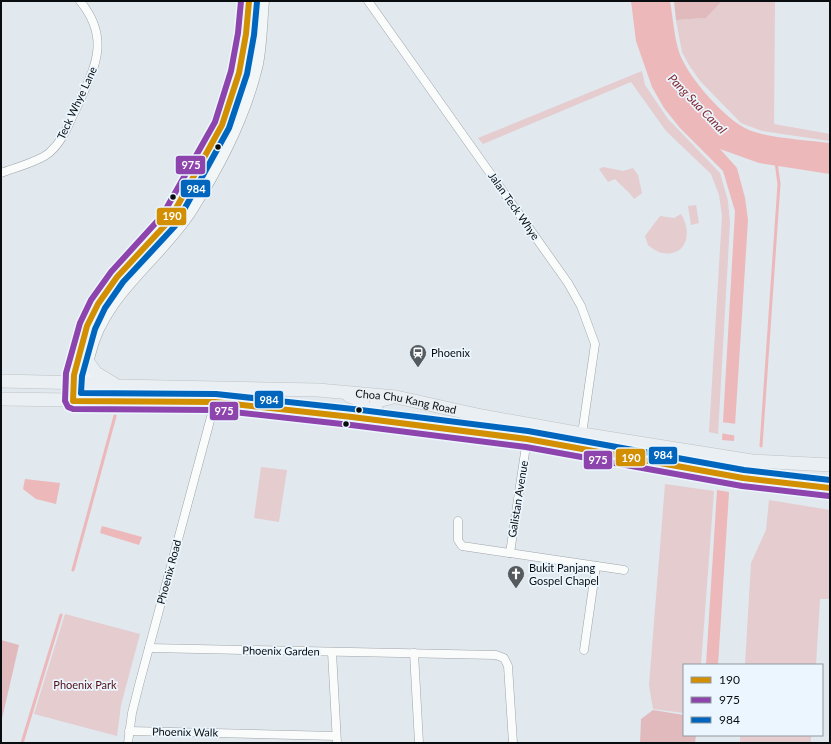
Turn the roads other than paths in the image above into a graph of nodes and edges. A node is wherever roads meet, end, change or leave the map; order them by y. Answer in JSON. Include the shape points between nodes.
{"nodes":[{"id":1,"x":80,"y":1,"type":"edge"},
{"id":2,"x":249,"y":1,"type":"edge"},
{"id":3,"x":263,"y":1,"type":"edge"},
{"id":4,"x":368,"y":1,"type":"edge"},
{"id":5,"x":1,"y":173,"type":"edge"},
{"id":6,"x":88,"y":362,"type":"junction"},
{"id":7,"x":1,"y":381,"type":"edge"},
{"id":8,"x":79,"y":384,"type":"junction"},
{"id":9,"x":117,"y":386,"type":"junction"},
{"id":10,"x":342,"y":392,"type":"junction"},
{"id":11,"x":396,"y":397,"type":"junction"},
{"id":12,"x":1,"y":399,"type":"edge"},
{"id":13,"x":79,"y":400,"type":"junction"},
{"id":14,"x":215,"y":402,"type":"junction"},
{"id":15,"x":352,"y":417,"type":"junction"},
{"id":16,"x":495,"y":418,"type":"junction"},
{"id":17,"x":392,"y":422,"type":"junction"},
{"id":18,"x":582,"y":434,"type":"junction"},
{"id":19,"x":527,"y":439,"type":"junction"},
{"id":20,"x":830,"y":464,"type":"edge"},
{"id":21,"x":830,"y":488,"type":"edge"},
{"id":22,"x":458,"y":521,"type":"dead end"},
{"id":23,"x":510,"y":553,"type":"junction"},
{"id":24,"x":596,"y":566,"type":"junction"},
{"id":25,"x":624,"y":570,"type":"dead end"},
{"id":26,"x":149,"y":648,"type":"junction"},
{"id":27,"x":584,"y":650,"type":"dead end"},
{"id":28,"x":332,"y":652,"type":"junction"},
{"id":29,"x":414,"y":654,"type":"junction"},
{"id":30,"x":129,"y":731,"type":"junction"},
{"id":31,"x":336,"y":739,"type":"edge"},
{"id":32,"x":128,"y":743,"type":"edge"},
{"id":33,"x":419,"y":743,"type":"edge"},
{"id":34,"x":513,"y":743,"type":"edge"}],
"edges":[{"from":1,"to":5,"type":"street","name":"Teck Whye Lane","via":[[93,22],[98,42],[97,60],[89,80],[60,142],[45,156]]},
{"from":2,"to":8,"type":"main road","via":[[239,73],[222,125],[169,220],[117,277],[100,300],[88,326],[74,375]]},
{"from":3,"to":6,"type":"main road","via":[[257,63],[234,132],[184,220],[112,304],[93,339]]},
{"from":4,"to":18,"type":"street","name":"Jalan Teck Whye","via":[[568,283],[581,306],[594,344]]},
{"from":6,"to":8,"type":"main road"},
{"from":6,"to":9,"type":"main road","via":[[104,379]]},
{"from":7,"to":8,"type":"main road","name":"Choa Chu Kang Road"},
{"from":8,"to":9,"type":"main road","name":"Choa Chu Kang Road"},
{"from":8,"to":13,"type":"main road"},
{"from":9,"to":10,"type":"main road","name":"Choa Chu Kang Road"},
{"from":10,"to":11,"type":"main road","name":"Choa Chu Kang Road"},
{"from":10,"to":15,"type":"main road","via":[[363,402],[362,412]]},
{"from":11,"to":16,"type":"main road","name":"Choa Chu Kang Road"},
{"from":11,"to":17,"type":"main road","via":[[377,401],[375,404],[379,414]]},
{"from":12,"to":13,"type":"main road","name":"Choa Chu Kang Road"},
{"from":13,"to":14,"type":"main road","name":"Choa Chu Kang Road"},
{"from":14,"to":15,"type":"main road","name":"Choa Chu Kang Road"},
{"from":14,"to":26,"type":"street","name":"Phoenix Road"},
{"from":15,"to":17,"type":"main road","name":"Choa Chu Kang Road"},
{"from":16,"to":18,"type":"main road","name":"Choa Chu Kang Road"},
{"from":16,"to":19,"type":"street","via":[[524,430]]},
{"from":17,"to":19,"type":"main road","name":"Choa Chu Kang Road"},
{"from":18,"to":20,"type":"main road","name":"Choa Chu Kang Road","via":[[752,461]]},
{"from":19,"to":21,"type":"main road","name":"Choa Chu Kang Road","via":[[744,478]]},
{"from":19,"to":23,"type":"street","name":"Galistan Avenue"},
{"from":22,"to":23,"type":"street","name":"Galistan Avenue","via":[[459,544]]},
{"from":23,"to":24,"type":"street","name":"Galistan Avenue"},
{"from":24,"to":25,"type":"street","name":"Galistan Avenue"},
{"from":24,"to":27,"type":"street"},
{"from":26,"to":28,"type":"street","name":"Phoenix Garden"},
{"from":26,"to":30,"type":"street","name":"Phoenix Road"},
{"from":28,"to":29,"type":"street","name":"Phoenix Garden"},
{"from":28,"to":31,"type":"street","name":"Phoenix Walk"},
{"from":29,"to":33,"type":"street"},
{"from":29,"to":34,"type":"street","name":"Phoenix Garden","via":[[496,655],[504,658],[508,666]]},
{"from":30,"to":31,"type":"street","name":"Phoenix Walk"},
{"from":30,"to":32,"type":"street","name":"Phoenix Road"}]}
